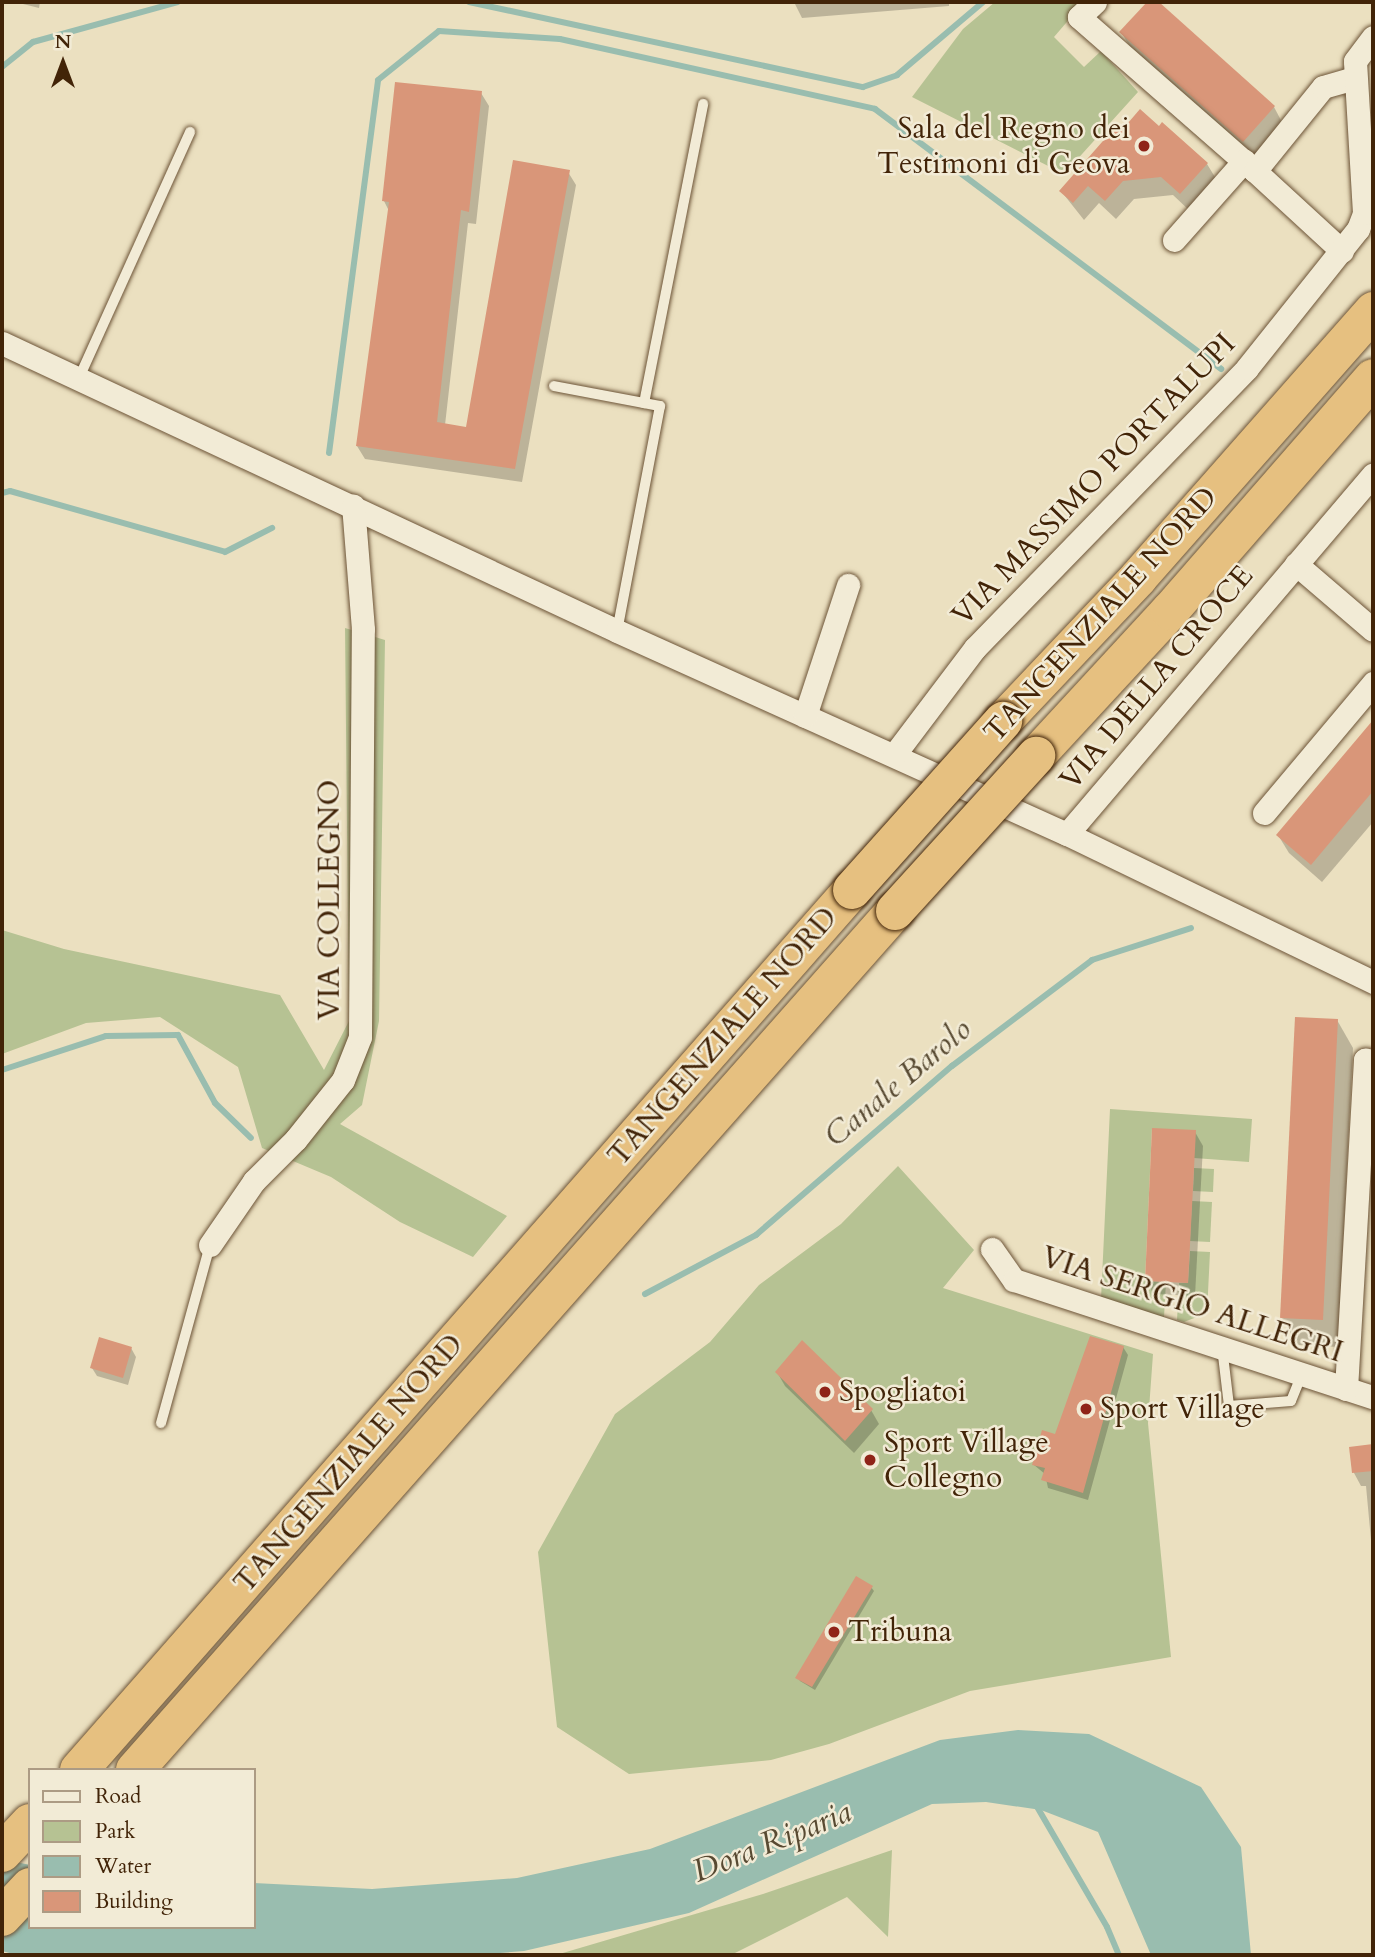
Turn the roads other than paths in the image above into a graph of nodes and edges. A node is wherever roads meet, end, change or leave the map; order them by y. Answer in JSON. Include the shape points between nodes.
{"nodes":[{"id":1,"x":1087,"y":9,"type":"edge"},
{"id":2,"x":1373,"y":37,"type":"edge"},
{"id":3,"x":1355,"y":78,"type":"junction"},
{"id":4,"x":703,"y":104,"type":"dead end"},
{"id":5,"x":190,"y":132,"type":"dead end"},
{"id":6,"x":1249,"y":166,"type":"junction"},
{"id":7,"x":1174,"y":240,"type":"dead end"},
{"id":8,"x":1342,"y":251,"type":"junction"},
{"id":9,"x":1373,"y":310,"type":"edge"},
{"id":10,"x":2,"y":343,"type":"edge"},
{"id":11,"x":1373,"y":377,"type":"edge"},
{"id":12,"x":79,"y":378,"type":"junction"},
{"id":13,"x":554,"y":386,"type":"dead end"},
{"id":14,"x":644,"y":403,"type":"junction"},
{"id":15,"x":1373,"y":475,"type":"edge"},
{"id":16,"x":353,"y":505,"type":"junction"},
{"id":17,"x":1296,"y":564,"type":"junction"},
{"id":18,"x":848,"y":585,"type":"dead end"},
{"id":19,"x":1373,"y":630,"type":"edge"},
{"id":20,"x":617,"y":631,"type":"junction"},
{"id":21,"x":1373,"y":683,"type":"edge"},
{"id":22,"x":805,"y":716,"type":"junction"},
{"id":23,"x":894,"y":755,"type":"junction"},
{"id":24,"x":1264,"y":813,"type":"dead end"},
{"id":25,"x":1067,"y":834,"type":"junction"},
{"id":26,"x":1373,"y":982,"type":"edge"},
{"id":27,"x":1373,"y":1061,"type":"edge"},
{"id":28,"x":210,"y":1245,"type":"joint"},
{"id":29,"x":992,"y":1249,"type":"dead end"},
{"id":30,"x":1222,"y":1347,"type":"junction"},
{"id":31,"x":1302,"y":1374,"type":"junction"},
{"id":32,"x":1346,"y":1389,"type":"junction"},
{"id":33,"x":1373,"y":1397,"type":"edge"},
{"id":34,"x":161,"y":1423,"type":"dead end"},
{"id":35,"x":143,"y":1762,"type":"edge"},
{"id":36,"x":81,"y":1768,"type":"edge"},
{"id":37,"x":28,"y":1825,"type":"edge"},
{"id":38,"x":2,"y":1853,"type":"edge"},
{"id":39,"x":28,"y":1888,"type":"edge"},
{"id":40,"x":2,"y":1917,"type":"edge"}],
"edges":[{"from":1,"to":6,"type":"street"},
{"from":2,"to":3,"type":"street","name":"VIA MASSIMO PORTALUPI","via":[[1355,61]]},
{"from":3,"to":6,"type":"street","via":[[1323,87]]},
{"from":3,"to":8,"type":"street","name":"VIA MASSIMO PORTALUPI","via":[[1364,213]]},
{"from":4,"to":14,"type":"lane"},
{"from":5,"to":12,"type":"lane"},
{"from":6,"to":7,"type":"street"},
{"from":6,"to":8,"type":"street"},
{"from":8,"to":23,"type":"street","name":"VIA MASSIMO PORTALUPI","via":[[1247,368],[975,648]]},
{"from":9,"to":36,"type":"highway","name":"TANGENZIALE NORD","bridge":true,"via":[[1138,578],[852,890]]},
{"from":10,"to":12,"type":"street"},
{"from":11,"to":35,"type":"highway","name":"TANGENZIALE NORD","bridge":true,"via":[[1170,611],[895,911]]},
{"from":12,"to":16,"type":"street"},
{"from":13,"to":14,"type":"lane"},
{"from":14,"to":20,"type":"lane","via":[[660,405]]},
{"from":15,"to":17,"type":"street","name":"VIA DELLA CROCE"},
{"from":16,"to":20,"type":"street"},
{"from":16,"to":28,"type":"street","name":"VIA COLLEGNO","via":[[363,629],[360,1037],[343,1080],[296,1139],[254,1181]]},
{"from":17,"to":19,"type":"street","name":"VIA DELLA CROCE"},
{"from":17,"to":25,"type":"street","name":"VIA DELLA CROCE"},
{"from":18,"to":22,"type":"street"},
{"from":20,"to":22,"type":"street"},
{"from":21,"to":24,"type":"street"},
{"from":22,"to":23,"type":"street"},
{"from":23,"to":25,"type":"street"},
{"from":25,"to":26,"type":"street"},
{"from":27,"to":32,"type":"street","name":"VIA SERGIO ALLEGRI","via":[[1365,1060]]},
{"from":28,"to":34,"type":"lane"},
{"from":29,"to":30,"type":"street","name":"VIA SERGIO ALLEGRI","via":[[1014,1280]]},
{"from":30,"to":31,"type":"street","name":"VIA SERGIO ALLEGRI"},
{"from":30,"to":31,"type":"lane","via":[[1229,1406],[1291,1401]]},
{"from":31,"to":32,"type":"street","name":"VIA SERGIO ALLEGRI"},
{"from":32,"to":33,"type":"street","name":"VIA SERGIO ALLEGRI"},
{"from":37,"to":38,"type":"highway"},
{"from":39,"to":40,"type":"highway"}]}
